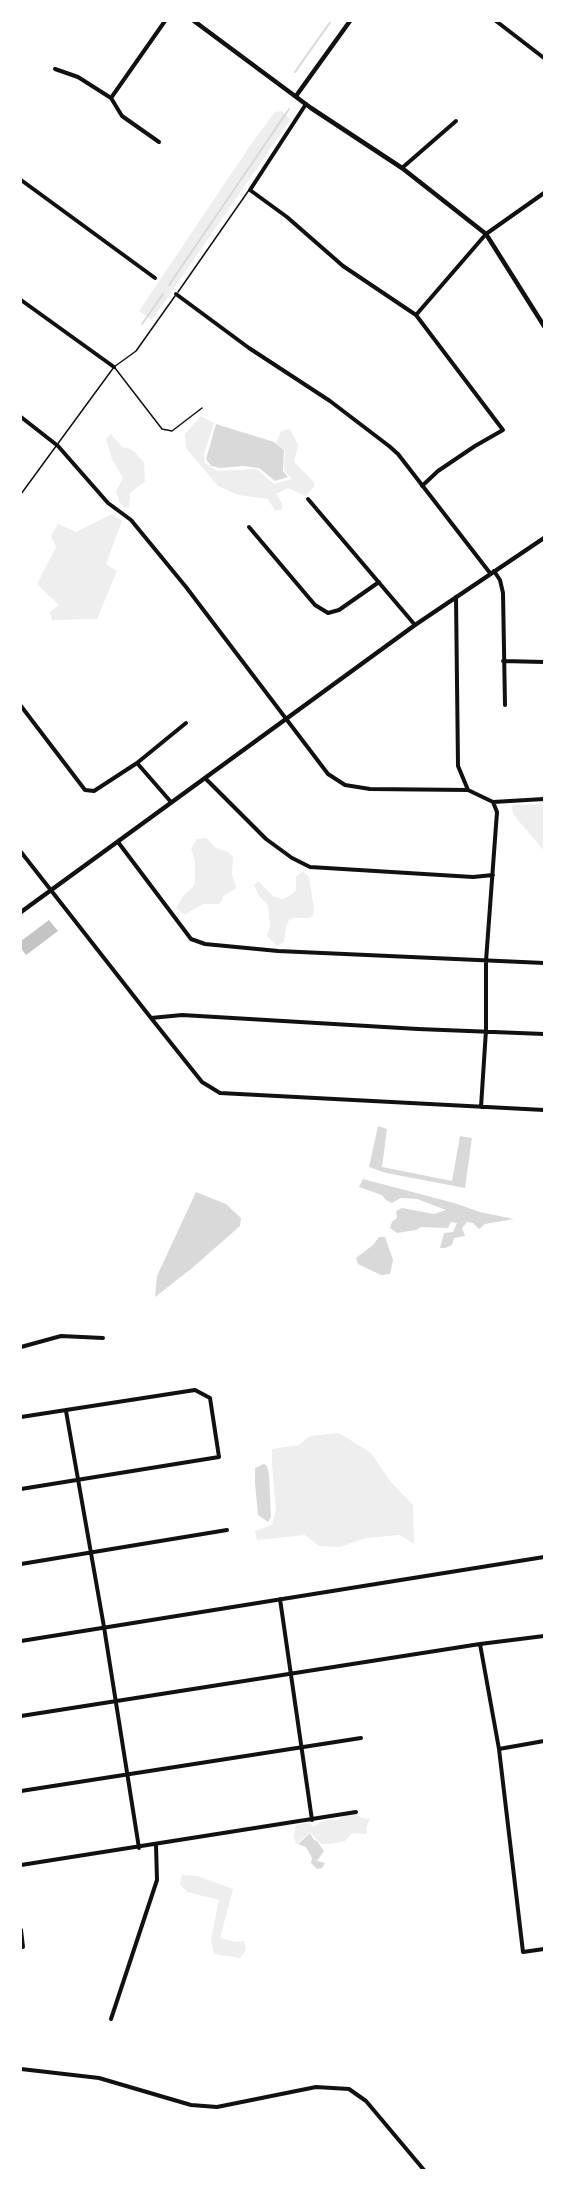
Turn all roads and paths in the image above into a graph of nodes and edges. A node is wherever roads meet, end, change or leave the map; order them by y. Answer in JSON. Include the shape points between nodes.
{"nodes":[{"id":1,"x":165,"y":21,"type":"edge"},
{"id":2,"x":350,"y":21,"type":"edge"},
{"id":3,"x":496,"y":21,"type":"edge"},
{"id":4,"x":197,"y":22,"type":"edge"},
{"id":5,"x":544,"y":58,"type":"edge"},
{"id":6,"x":55,"y":69,"type":"dead end"},
{"id":7,"x":296,"y":96,"type":"junction"},
{"id":8,"x":111,"y":98,"type":"junction"},
{"id":9,"x":306,"y":104,"type":"junction"},
{"id":10,"x":456,"y":121,"type":"dead end"},
{"id":11,"x":159,"y":142,"type":"dead end"},
{"id":12,"x":402,"y":168,"type":"junction"},
{"id":13,"x":21,"y":180,"type":"edge"},
{"id":14,"x":250,"y":189,"type":"junction"},
{"id":15,"x":544,"y":193,"type":"edge"},
{"id":16,"x":486,"y":234,"type":"junction"},
{"id":17,"x":155,"y":278,"type":"dead end"},
{"id":18,"x":176,"y":294,"type":"junction"},
{"id":19,"x":21,"y":300,"type":"edge"},
{"id":20,"x":416,"y":315,"type":"junction"},
{"id":21,"x":544,"y":326,"type":"edge"},
{"id":22,"x":114,"y":367,"type":"junction"},
{"id":23,"x":202,"y":408,"type":"dead end"},
{"id":24,"x":21,"y":417,"type":"edge"},
{"id":25,"x":58,"y":446,"type":"junction"},
{"id":26,"x":422,"y":486,"type":"junction"},
{"id":27,"x":21,"y":494,"type":"edge"},
{"id":28,"x":308,"y":499,"type":"dead end"},
{"id":29,"x":249,"y":527,"type":"dead end"},
{"id":30,"x":544,"y":538,"type":"edge"},
{"id":31,"x":492,"y":572,"type":"junction"},
{"id":32,"x":379,"y":582,"type":"junction"},
{"id":33,"x":456,"y":596,"type":"junction"},
{"id":34,"x":415,"y":625,"type":"junction"},
{"id":35,"x":503,"y":661,"type":"junction"},
{"id":36,"x":544,"y":662,"type":"edge"},
{"id":37,"x":505,"y":705,"type":"dead end"},
{"id":38,"x":21,"y":706,"type":"edge"},
{"id":39,"x":287,"y":718,"type":"junction"},
{"id":40,"x":186,"y":723,"type":"dead end"},
{"id":41,"x":137,"y":763,"type":"junction"},
{"id":42,"x":205,"y":778,"type":"junction"},
{"id":43,"x":468,"y":790,"type":"junction"},
{"id":44,"x":544,"y":799,"type":"edge"},
{"id":45,"x":171,"y":802,"type":"junction"},
{"id":46,"x":493,"y":802,"type":"junction"},
{"id":47,"x":118,"y":842,"type":"junction"},
{"id":48,"x":21,"y":852,"type":"edge"},
{"id":49,"x":493,"y":874,"type":"junction"},
{"id":50,"x":51,"y":890,"type":"junction"},
{"id":51,"x":21,"y":912,"type":"edge"},
{"id":52,"x":486,"y":962,"type":"junction"},
{"id":53,"x":544,"y":963,"type":"edge"},
{"id":54,"x":151,"y":1018,"type":"junction"},
{"id":55,"x":486,"y":1030,"type":"junction"},
{"id":56,"x":544,"y":1034,"type":"edge"},
{"id":57,"x":481,"y":1107,"type":"junction"},
{"id":58,"x":544,"y":1110,"type":"edge"},
{"id":59,"x":103,"y":1338,"type":"dead end"},
{"id":60,"x":21,"y":1347,"type":"edge"},
{"id":61,"x":66,"y":1412,"type":"junction"},
{"id":62,"x":21,"y":1417,"type":"edge"},
{"id":63,"x":79,"y":1480,"type":"junction"},
{"id":64,"x":21,"y":1489,"type":"edge"},
{"id":65,"x":227,"y":1530,"type":"dead end"},
{"id":66,"x":91,"y":1552,"type":"junction"},
{"id":67,"x":544,"y":1557,"type":"edge"},
{"id":68,"x":21,"y":1564,"type":"edge"},
{"id":69,"x":279,"y":1599,"type":"junction"},
{"id":70,"x":104,"y":1627,"type":"junction"},
{"id":71,"x":544,"y":1636,"type":"edge"},
{"id":72,"x":21,"y":1641,"type":"edge"},
{"id":73,"x":480,"y":1644,"type":"junction"},
{"id":74,"x":290,"y":1674,"type":"junction"},
{"id":75,"x":116,"y":1701,"type":"junction"},
{"id":76,"x":21,"y":1716,"type":"edge"},
{"id":77,"x":361,"y":1738,"type":"dead end"},
{"id":78,"x":544,"y":1741,"type":"edge"},
{"id":79,"x":301,"y":1747,"type":"junction"},
{"id":80,"x":499,"y":1749,"type":"junction"},
{"id":81,"x":127,"y":1775,"type":"junction"},
{"id":82,"x":21,"y":1791,"type":"edge"},
{"id":83,"x":356,"y":1812,"type":"dead end"},
{"id":84,"x":312,"y":1820,"type":"junction"},
{"id":85,"x":156,"y":1845,"type":"junction"},
{"id":86,"x":139,"y":1848,"type":"junction"},
{"id":87,"x":21,"y":1865,"type":"edge"},
{"id":88,"x":21,"y":1930,"type":"edge"},
{"id":89,"x":24,"y":1947,"type":"dead end"},
{"id":90,"x":544,"y":1949,"type":"edge"},
{"id":91,"x":111,"y":2019,"type":"dead end"},
{"id":92,"x":21,"y":2069,"type":"edge"},
{"id":93,"x":424,"y":2170,"type":"edge"}],
"edges":[{"from":1,"to":8,"type":"street"},
{"from":2,"to":7,"type":"street"},
{"from":3,"to":5,"type":"street"},
{"from":4,"to":7,"type":"street"},
{"from":6,"to":8,"type":"street","via":[[78,77]]},
{"from":7,"to":9,"type":"street"},
{"from":8,"to":11,"type":"street","via":[[122,116]]},
{"from":9,"to":12,"type":"street"},
{"from":9,"to":14,"type":"street"},
{"from":10,"to":12,"type":"street"},
{"from":12,"to":16,"type":"street"},
{"from":13,"to":17,"type":"street"},
{"from":14,"to":18,"type":"lane"},
{"from":14,"to":20,"type":"street","via":[[343,266]]},
{"from":15,"to":16,"type":"street"},
{"from":16,"to":20,"type":"street"},
{"from":16,"to":21,"type":"street"},
{"from":18,"to":22,"type":"lane","via":[[136,351]]},
{"from":18,"to":26,"type":"street","via":[[382,440]]},
{"from":19,"to":22,"type":"street"},
{"from":20,"to":26,"type":"street","via":[[503,430],[438,471]]},
{"from":22,"to":23,"type":"lane","via":[[162,429],[172,431]]},
{"from":22,"to":25,"type":"lane"},
{"from":24,"to":25,"type":"street"},
{"from":25,"to":27,"type":"lane"},
{"from":25,"to":39,"type":"street","via":[[108,503],[131,520]]},
{"from":26,"to":31,"type":"street"},
{"from":28,"to":32,"type":"street"},
{"from":29,"to":32,"type":"street","via":[[315,605],[328,613],[339,610]]},
{"from":30,"to":31,"type":"street"},
{"from":31,"to":33,"type":"street"},
{"from":31,"to":35,"type":"street","via":[[500,580],[503,593]]},
{"from":32,"to":34,"type":"street"},
{"from":33,"to":34,"type":"street"},
{"from":33,"to":43,"type":"street","via":[[458,766]]},
{"from":34,"to":39,"type":"street"},
{"from":35,"to":36,"type":"street"},
{"from":35,"to":37,"type":"street"},
{"from":38,"to":41,"type":"street","via":[[86,790],[94,791]]},
{"from":39,"to":42,"type":"street"},
{"from":39,"to":43,"type":"street","via":[[328,774],[345,785]]},
{"from":40,"to":41,"type":"street"},
{"from":41,"to":45,"type":"street"},
{"from":42,"to":45,"type":"street"},
{"from":42,"to":49,"type":"street","via":[[266,839],[310,867],[472,877]]},
{"from":43,"to":46,"type":"street"},
{"from":44,"to":46,"type":"street"},
{"from":45,"to":47,"type":"street"},
{"from":46,"to":49,"type":"street","via":[[497,812]]},
{"from":47,"to":50,"type":"street"},
{"from":47,"to":52,"type":"street","via":[[191,939],[205,944]]},
{"from":48,"to":50,"type":"street"},
{"from":49,"to":52,"type":"street"},
{"from":50,"to":51,"type":"street"},
{"from":50,"to":54,"type":"street"},
{"from":52,"to":53,"type":"street"},
{"from":52,"to":55,"type":"street"},
{"from":54,"to":55,"type":"street","via":[[182,1015]]},
{"from":54,"to":57,"type":"street","via":[[202,1082],[220,1093]]},
{"from":55,"to":56,"type":"street"},
{"from":55,"to":57,"type":"street"},
{"from":57,"to":58,"type":"street"},
{"from":59,"to":60,"type":"street","via":[[61,1336]]},
{"from":61,"to":62,"type":"street"},
{"from":61,"to":63,"type":"street"},
{"from":61,"to":63,"type":"street","via":[[195,1390],[210,1398],[219,1457]]},
{"from":63,"to":64,"type":"street"},
{"from":63,"to":66,"type":"street"},
{"from":65,"to":66,"type":"street"},
{"from":66,"to":68,"type":"street"},
{"from":66,"to":70,"type":"street"},
{"from":67,"to":69,"type":"street"},
{"from":69,"to":70,"type":"street"},
{"from":69,"to":74,"type":"street"},
{"from":70,"to":72,"type":"street"},
{"from":70,"to":75,"type":"street"},
{"from":71,"to":73,"type":"street"},
{"from":73,"to":74,"type":"street"},
{"from":73,"to":80,"type":"street"},
{"from":74,"to":75,"type":"street"},
{"from":74,"to":79,"type":"street"},
{"from":75,"to":76,"type":"street"},
{"from":75,"to":81,"type":"street"},
{"from":77,"to":79,"type":"street"},
{"from":78,"to":80,"type":"street"},
{"from":79,"to":81,"type":"street"},
{"from":79,"to":84,"type":"street"},
{"from":80,"to":90,"type":"street","via":[[523,1952]]},
{"from":81,"to":82,"type":"street"},
{"from":81,"to":86,"type":"street"},
{"from":83,"to":84,"type":"street"},
{"from":84,"to":85,"type":"street"},
{"from":85,"to":86,"type":"street"},
{"from":85,"to":91,"type":"street","via":[[157,1881]]},
{"from":86,"to":87,"type":"street"},
{"from":88,"to":89,"type":"street"},
{"from":92,"to":93,"type":"street","via":[[99,2078],[191,2105],[217,2107],[316,2087],[349,2089],[366,2101]]}]}
